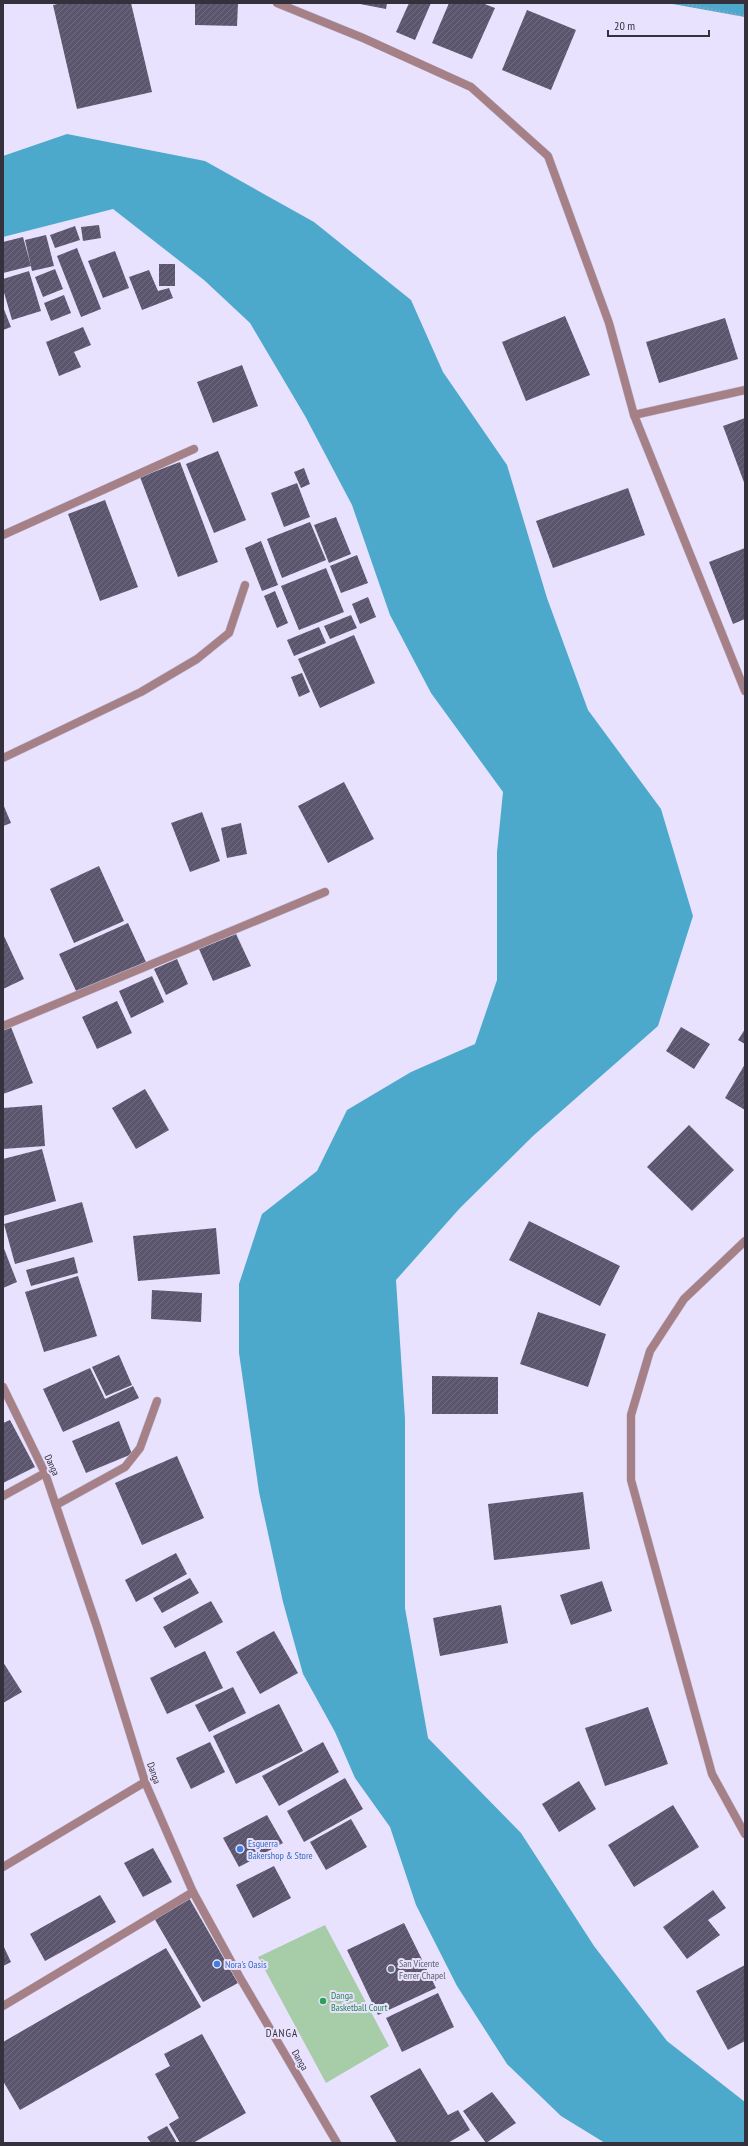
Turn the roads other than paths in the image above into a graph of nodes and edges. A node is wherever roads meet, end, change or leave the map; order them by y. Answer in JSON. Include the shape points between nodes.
{"nodes":[{"id":1,"x":276,"y":3,"type":"edge"},
{"id":2,"x":745,"y":390,"type":"edge"},
{"id":3,"x":634,"y":415,"type":"junction"},
{"id":4,"x":194,"y":449,"type":"dead end"},
{"id":5,"x":3,"y":535,"type":"edge"},
{"id":6,"x":245,"y":585,"type":"dead end"},
{"id":7,"x":745,"y":691,"type":"edge"},
{"id":8,"x":3,"y":758,"type":"edge"},
{"id":9,"x":325,"y":892,"type":"dead end"},
{"id":10,"x":3,"y":1026,"type":"edge"},
{"id":11,"x":745,"y":1241,"type":"edge"},
{"id":12,"x":3,"y":1387,"type":"edge"},
{"id":13,"x":157,"y":1401,"type":"dead end"},
{"id":14,"x":45,"y":1473,"type":"junction"},
{"id":15,"x":3,"y":1496,"type":"edge"},
{"id":16,"x":56,"y":1505,"type":"junction"},
{"id":17,"x":145,"y":1782,"type":"junction"},
{"id":18,"x":745,"y":1834,"type":"edge"},
{"id":19,"x":3,"y":1867,"type":"edge"},
{"id":20,"x":193,"y":1892,"type":"junction"},
{"id":21,"x":3,"y":2006,"type":"edge"},
{"id":22,"x":337,"y":2143,"type":"edge"}],
"edges":[{"from":1,"to":3,"type":"street","via":[[363,38],[471,87],[548,156],[609,323]]},
{"from":2,"to":3,"type":"street"},
{"from":3,"to":7,"type":"street"},
{"from":4,"to":5,"type":"street"},
{"from":6,"to":8,"type":"street","via":[[229,633],[197,659],[141,692]]},
{"from":9,"to":10,"type":"street"},
{"from":11,"to":18,"type":"street","via":[[684,1299],[650,1351],[631,1415],[631,1480],[712,1774]]},
{"from":12,"to":14,"type":"street","name":"Danga"},
{"from":13,"to":16,"type":"street","via":[[140,1448],[125,1467]]},
{"from":14,"to":15,"type":"street"},
{"from":14,"to":16,"type":"street","name":"Danga"},
{"from":16,"to":17,"type":"street","name":"Danga"},
{"from":17,"to":19,"type":"street"},
{"from":17,"to":20,"type":"street","name":"Danga"},
{"from":20,"to":21,"type":"street"},
{"from":20,"to":22,"type":"street","name":"Danga"}]}
